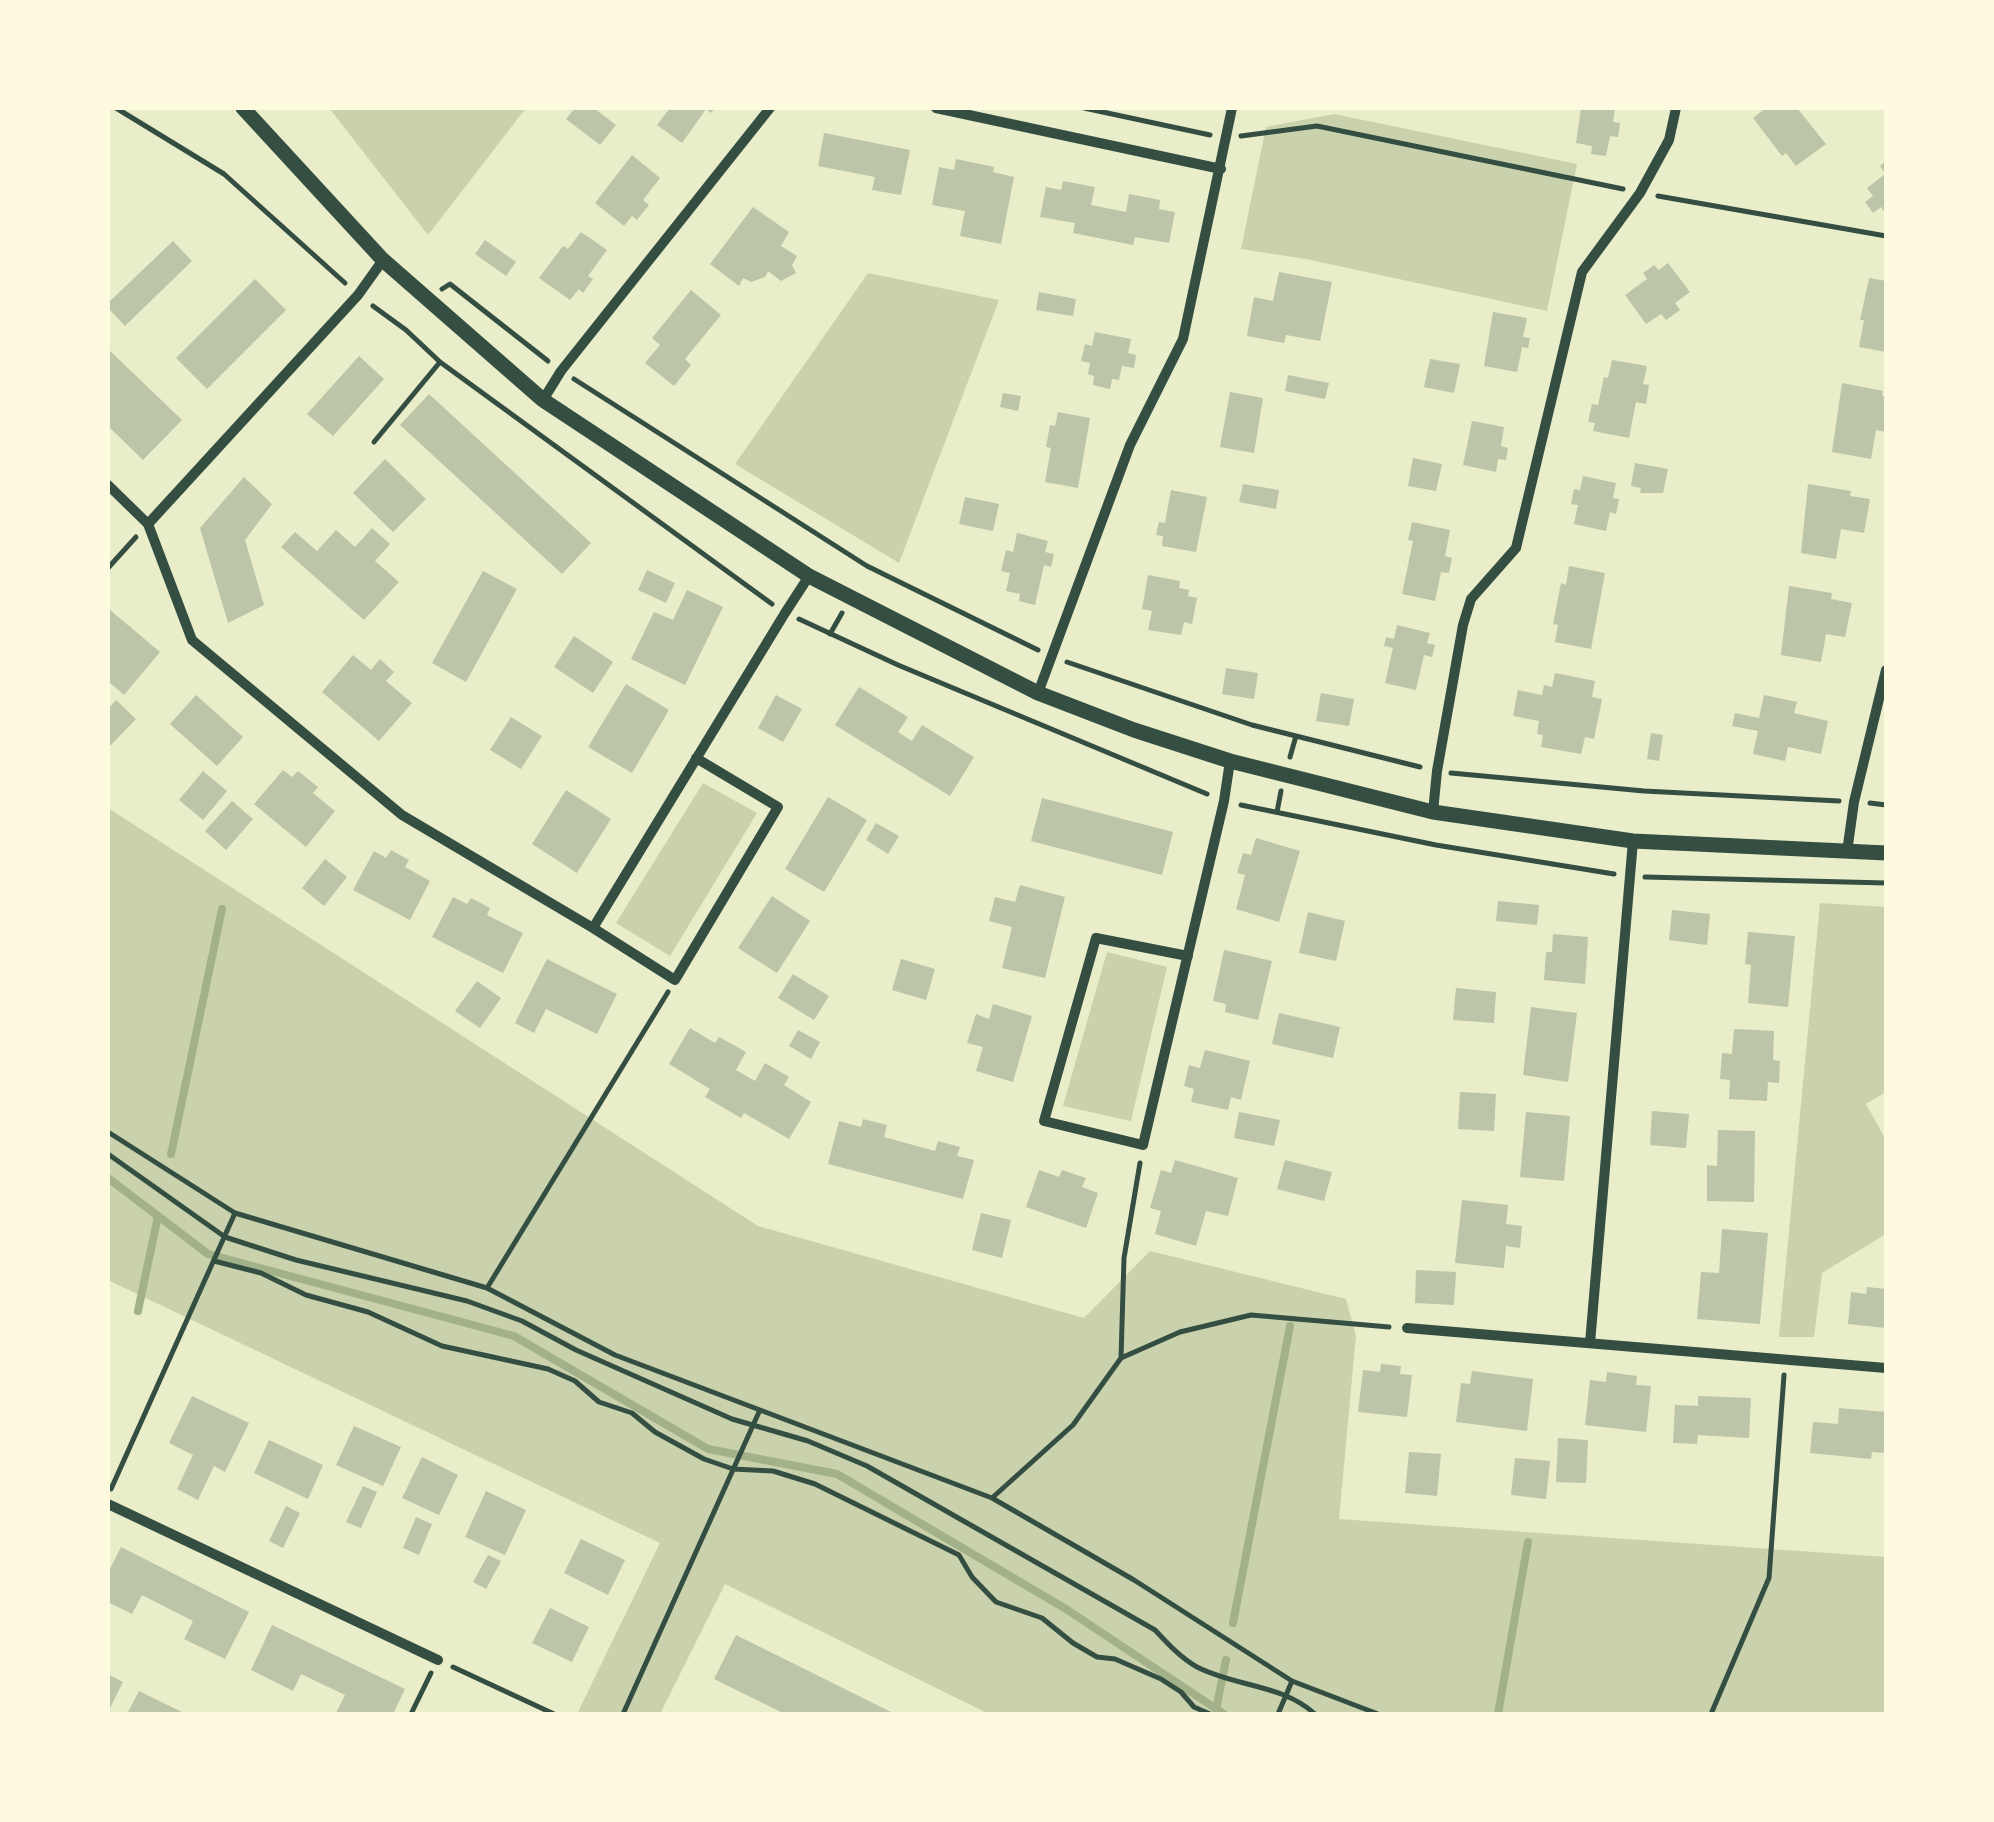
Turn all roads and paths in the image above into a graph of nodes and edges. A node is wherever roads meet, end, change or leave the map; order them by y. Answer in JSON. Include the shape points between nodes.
{"nodes":[{"id":1,"x":116,"y":108,"type":"edge"},
{"id":2,"x":244,"y":108,"type":"edge"},
{"id":3,"x":770,"y":108,"type":"edge"},
{"id":4,"x":936,"y":108,"type":"edge"},
{"id":5,"x":1084,"y":108,"type":"edge"},
{"id":6,"x":1232,"y":108,"type":"edge"},
{"id":7,"x":1676,"y":108,"type":"edge"},
{"id":8,"x":1226,"y":138,"type":"junction"},
{"id":9,"x":1220,"y":169,"type":"junction"},
{"id":10,"x":1640,"y":192,"type":"junction"},
{"id":11,"x":1886,"y":236,"type":"edge"},
{"id":12,"x":383,"y":260,"type":"junction"},
{"id":13,"x":358,"y":295,"type":"junction"},
{"id":14,"x":430,"y":298,"type":"junction"},
{"id":15,"x":440,"y":362,"type":"junction"},
{"id":16,"x":561,"y":370,"type":"junction"},
{"id":17,"x":543,"y":400,"type":"junction"},
{"id":18,"x":374,"y":442,"type":"dead end"},
{"id":19,"x":108,"y":485,"type":"edge"},
{"id":20,"x":148,"y":524,"type":"junction"},
{"id":21,"x":108,"y":568,"type":"edge"},
{"id":22,"x":810,"y":576,"type":"junction"},
{"id":23,"x":785,"y":613,"type":"junction"},
{"id":24,"x":1052,"y":657,"type":"junction"},
{"id":25,"x":1886,"y":670,"type":"edge"},
{"id":26,"x":1038,"y":693,"type":"junction"},
{"id":27,"x":696,"y":758,"type":"junction"},
{"id":28,"x":1230,"y":760,"type":"junction"},
{"id":29,"x":1436,"y":771,"type":"junction"},
{"id":30,"x":1224,"y":801,"type":"junction"},
{"id":31,"x":1854,"y":802,"type":"junction"},
{"id":32,"x":1886,"y":805,"type":"edge"},
{"id":33,"x":1432,"y":812,"type":"junction"},
{"id":34,"x":1633,"y":841,"type":"junction"},
{"id":35,"x":1847,"y":852,"type":"junction"},
{"id":36,"x":1886,"y":854,"type":"edge"},
{"id":37,"x":1629,"y":876,"type":"junction"},
{"id":38,"x":1886,"y":883,"type":"edge"},
{"id":39,"x":593,"y":928,"type":"junction"},
{"id":40,"x":1188,"y":956,"type":"junction"},
{"id":41,"x":675,"y":980,"type":"junction"},
{"id":42,"x":108,"y":1132,"type":"edge"},
{"id":43,"x":1143,"y":1145,"type":"junction"},
{"id":44,"x":108,"y":1154,"type":"edge"},
{"id":45,"x":234,"y":1213,"type":"junction"},
{"id":46,"x":225,"y":1236,"type":"junction"},
{"id":47,"x":214,"y":1261,"type":"junction"},
{"id":48,"x":488,"y":1288,"type":"junction"},
{"id":49,"x":1407,"y":1328,"type":"joint"},
{"id":50,"x":1590,"y":1343,"type":"junction"},
{"id":51,"x":1121,"y":1358,"type":"junction"},
{"id":52,"x":1786,"y":1360,"type":"junction"},
{"id":53,"x":1886,"y":1368,"type":"edge"},
{"id":54,"x":759,"y":1412,"type":"junction"},
{"id":55,"x":733,"y":1469,"type":"junction"},
{"id":56,"x":108,"y":1496,"type":"edge"},
{"id":57,"x":992,"y":1498,"type":"junction"},
{"id":58,"x":108,"y":1504,"type":"edge"},
{"id":59,"x":438,"y":1660,"type":"junction"},
{"id":60,"x":1292,"y":1682,"type":"junction"},
{"id":61,"x":1286,"y":1695,"type":"junction"},
{"id":62,"x":411,"y":1714,"type":"edge"},
{"id":63,"x":554,"y":1714,"type":"edge"},
{"id":64,"x":623,"y":1714,"type":"edge"},
{"id":65,"x":1210,"y":1714,"type":"edge"},
{"id":66,"x":1278,"y":1714,"type":"edge"},
{"id":67,"x":1315,"y":1714,"type":"edge"},
{"id":68,"x":1378,"y":1714,"type":"edge"},
{"id":69,"x":1712,"y":1714,"type":"edge"}],
"edges":[{"from":1,"to":13,"type":"path","via":[[224,174]]},
{"from":2,"to":12,"type":"street"},
{"from":3,"to":16,"type":"street"},
{"from":4,"to":9,"type":"street"},
{"from":5,"to":8,"type":"path"},
{"from":6,"to":8,"type":"street"},
{"from":7,"to":10,"type":"street","via":[[1669,140]]},
{"from":8,"to":9,"type":"street"},
{"from":8,"to":10,"type":"path","via":[[1317,126]]},
{"from":9,"to":24,"type":"street","via":[[1183,339],[1130,445]]},
{"from":10,"to":11,"type":"path"},
{"from":10,"to":29,"type":"street","via":[[1582,272],[1516,548],[1471,600]]},
{"from":12,"to":13,"type":"street"},
{"from":12,"to":14,"type":"street"},
{"from":13,"to":15,"type":"path"},
{"from":13,"to":20,"type":"street"},
{"from":14,"to":16,"type":"path","via":[[450,284]]},
{"from":14,"to":17,"type":"street"},
{"from":15,"to":18,"type":"path"},
{"from":15,"to":23,"type":"path"},
{"from":16,"to":17,"type":"street"},
{"from":16,"to":24,"type":"path","via":[[867,566]]},
{"from":17,"to":22,"type":"street"},
{"from":19,"to":20,"type":"street"},
{"from":20,"to":21,"type":"path"},
{"from":20,"to":39,"type":"street","via":[[192,640],[402,814]]},
{"from":22,"to":23,"type":"street"},
{"from":22,"to":26,"type":"street"},
{"from":23,"to":27,"type":"street"},
{"from":23,"to":30,"type":"path"},
{"from":24,"to":26,"type":"street"},
{"from":24,"to":29,"type":"path","via":[[1252,725]]},
{"from":25,"to":31,"type":"street"},
{"from":26,"to":28,"type":"street"},
{"from":27,"to":39,"type":"street"},
{"from":27,"to":41,"type":"street","via":[[778,808]]},
{"from":28,"to":30,"type":"street"},
{"from":28,"to":33,"type":"street"},
{"from":29,"to":31,"type":"path"},
{"from":29,"to":33,"type":"street"},
{"from":30,"to":37,"type":"path"},
{"from":30,"to":40,"type":"street"},
{"from":31,"to":32,"type":"path"},
{"from":31,"to":35,"type":"street"},
{"from":33,"to":34,"type":"street"},
{"from":34,"to":35,"type":"street"},
{"from":34,"to":37,"type":"street"},
{"from":35,"to":36,"type":"street"},
{"from":37,"to":38,"type":"path"},
{"from":37,"to":50,"type":"street"},
{"from":39,"to":41,"type":"street"},
{"from":40,"to":43,"type":"street"},
{"from":40,"to":43,"type":"street","via":[[1096,938],[1044,1121]]},
{"from":41,"to":48,"type":"path"},
{"from":42,"to":45,"type":"path"},
{"from":43,"to":51,"type":"path","via":[[1124,1258]]},
{"from":44,"to":46,"type":"path"},
{"from":45,"to":46,"type":"path"},
{"from":45,"to":48,"type":"path"},
{"from":46,"to":47,"type":"path"},
{"from":46,"to":61,"type":"path","via":[[522,1321],[732,1420],[867,1466],[1155,1630],[1201,1669]]},
{"from":47,"to":55,"type":"path","via":[[368,1312],[442,1346],[548,1369],[576,1381],[598,1402],[632,1413],[655,1432]]},
{"from":47,"to":56,"type":"path"},
{"from":48,"to":54,"type":"path","via":[[615,1355]]},
{"from":49,"to":50,"type":"street"},
{"from":49,"to":51,"type":"path","via":[[1252,1316],[1180,1332]]},
{"from":50,"to":52,"type":"street"},
{"from":51,"to":57,"type":"path","via":[[1073,1425]]},
{"from":52,"to":53,"type":"street"},
{"from":52,"to":69,"type":"path","via":[[1769,1578]]},
{"from":54,"to":55,"type":"path"},
{"from":54,"to":57,"type":"path"},
{"from":55,"to":64,"type":"path"},
{"from":55,"to":65,"type":"path","via":[[773,1471],[892,1520],[959,1555],[996,1602],[1042,1618],[1097,1657],[1160,1679]]},
{"from":57,"to":60,"type":"path"},
{"from":58,"to":59,"type":"street"},
{"from":59,"to":62,"type":"path"},
{"from":59,"to":63,"type":"path"},
{"from":60,"to":61,"type":"path"},
{"from":60,"to":68,"type":"path"},
{"from":61,"to":66,"type":"path"},
{"from":61,"to":67,"type":"path"}]}
